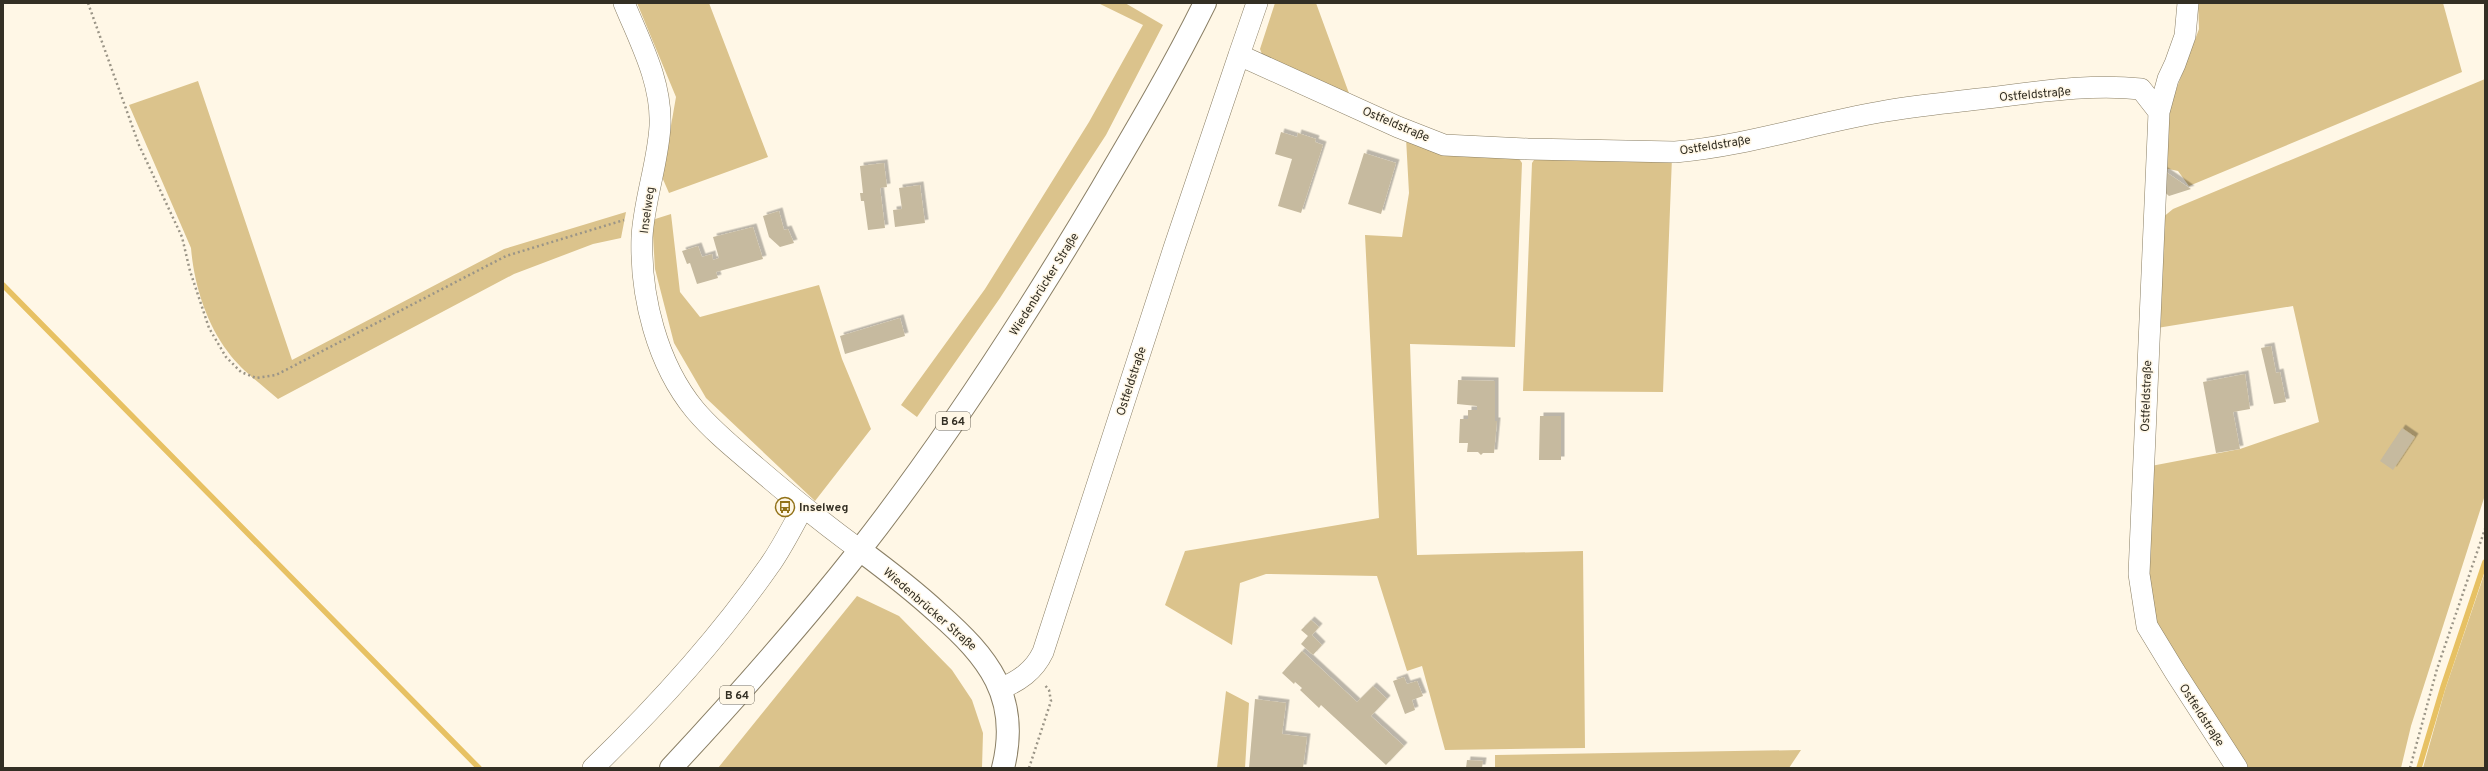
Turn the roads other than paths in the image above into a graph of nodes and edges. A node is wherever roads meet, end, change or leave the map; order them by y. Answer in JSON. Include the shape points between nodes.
{"nodes":[{"id":1,"x":624,"y":3,"type":"edge"},
{"id":2,"x":1205,"y":3,"type":"edge"},
{"id":3,"x":1257,"y":3,"type":"edge"},
{"id":4,"x":2188,"y":3,"type":"edge"},
{"id":5,"x":1239,"y":56,"type":"junction"},
{"id":6,"x":2168,"y":79,"type":"junction"},
{"id":7,"x":2142,"y":89,"type":"junction"},
{"id":8,"x":2159,"y":112,"type":"junction"},
{"id":9,"x":803,"y":508,"type":"junction"},
{"id":10,"x":860,"y":550,"type":"junction"},
{"id":11,"x":1000,"y":689,"type":"junction"},
{"id":12,"x":594,"y":768,"type":"edge"},
{"id":13,"x":671,"y":768,"type":"edge"},
{"id":14,"x":1003,"y":768,"type":"edge"},
{"id":15,"x":2237,"y":768,"type":"edge"}],
"edges":[{"from":1,"to":9,"type":"street","name":"Inselweg","via":[[656,81],[660,110],[659,139],[644,214],[642,260],[644,283],[654,328],[670,370],[694,409],[713,430]]},
{"from":2,"to":10,"type":"main road","name":"Wiedenbrücker Straße","number":"B 64","via":[[1127,146],[1042,290],[991,368]]},
{"from":3,"to":5,"type":"street","name":"Ostfeldstraße"},
{"from":4,"to":6,"type":"street","name":"Ostfeldstraße","via":[[2185,36]]},
{"from":5,"to":7,"type":"street","name":"Ostfeldstraße","via":[[1444,145],[1528,149],[1675,152],[1699,150],[1880,111],[2018,94],[2119,86]]},
{"from":5,"to":11,"type":"street","name":"Ostfeldstraße","via":[[1171,255],[1044,652],[1031,670]]},
{"from":6,"to":7,"type":"street"},
{"from":6,"to":8,"type":"street","name":"Ostfeldstraße"},
{"from":7,"to":8,"type":"street"},
{"from":8,"to":15,"type":"street","name":"Ostfeldstraße","via":[[2138,574],[2147,626]]},
{"from":9,"to":10,"type":"street","name":"Inselweg"},
{"from":9,"to":12,"type":"street","via":[[770,565],[702,652],[621,742]]},
{"from":10,"to":11,"type":"main road","name":"Wiedenbrücker Straße","via":[[896,576],[963,635],[987,662]]},
{"from":10,"to":13,"type":"main road","name":"Wiedenbrücker Straße","number":"B 64"},
{"from":11,"to":14,"type":"main road","name":"Wiedenbrücker Straße","via":[[1008,726]]}]}
